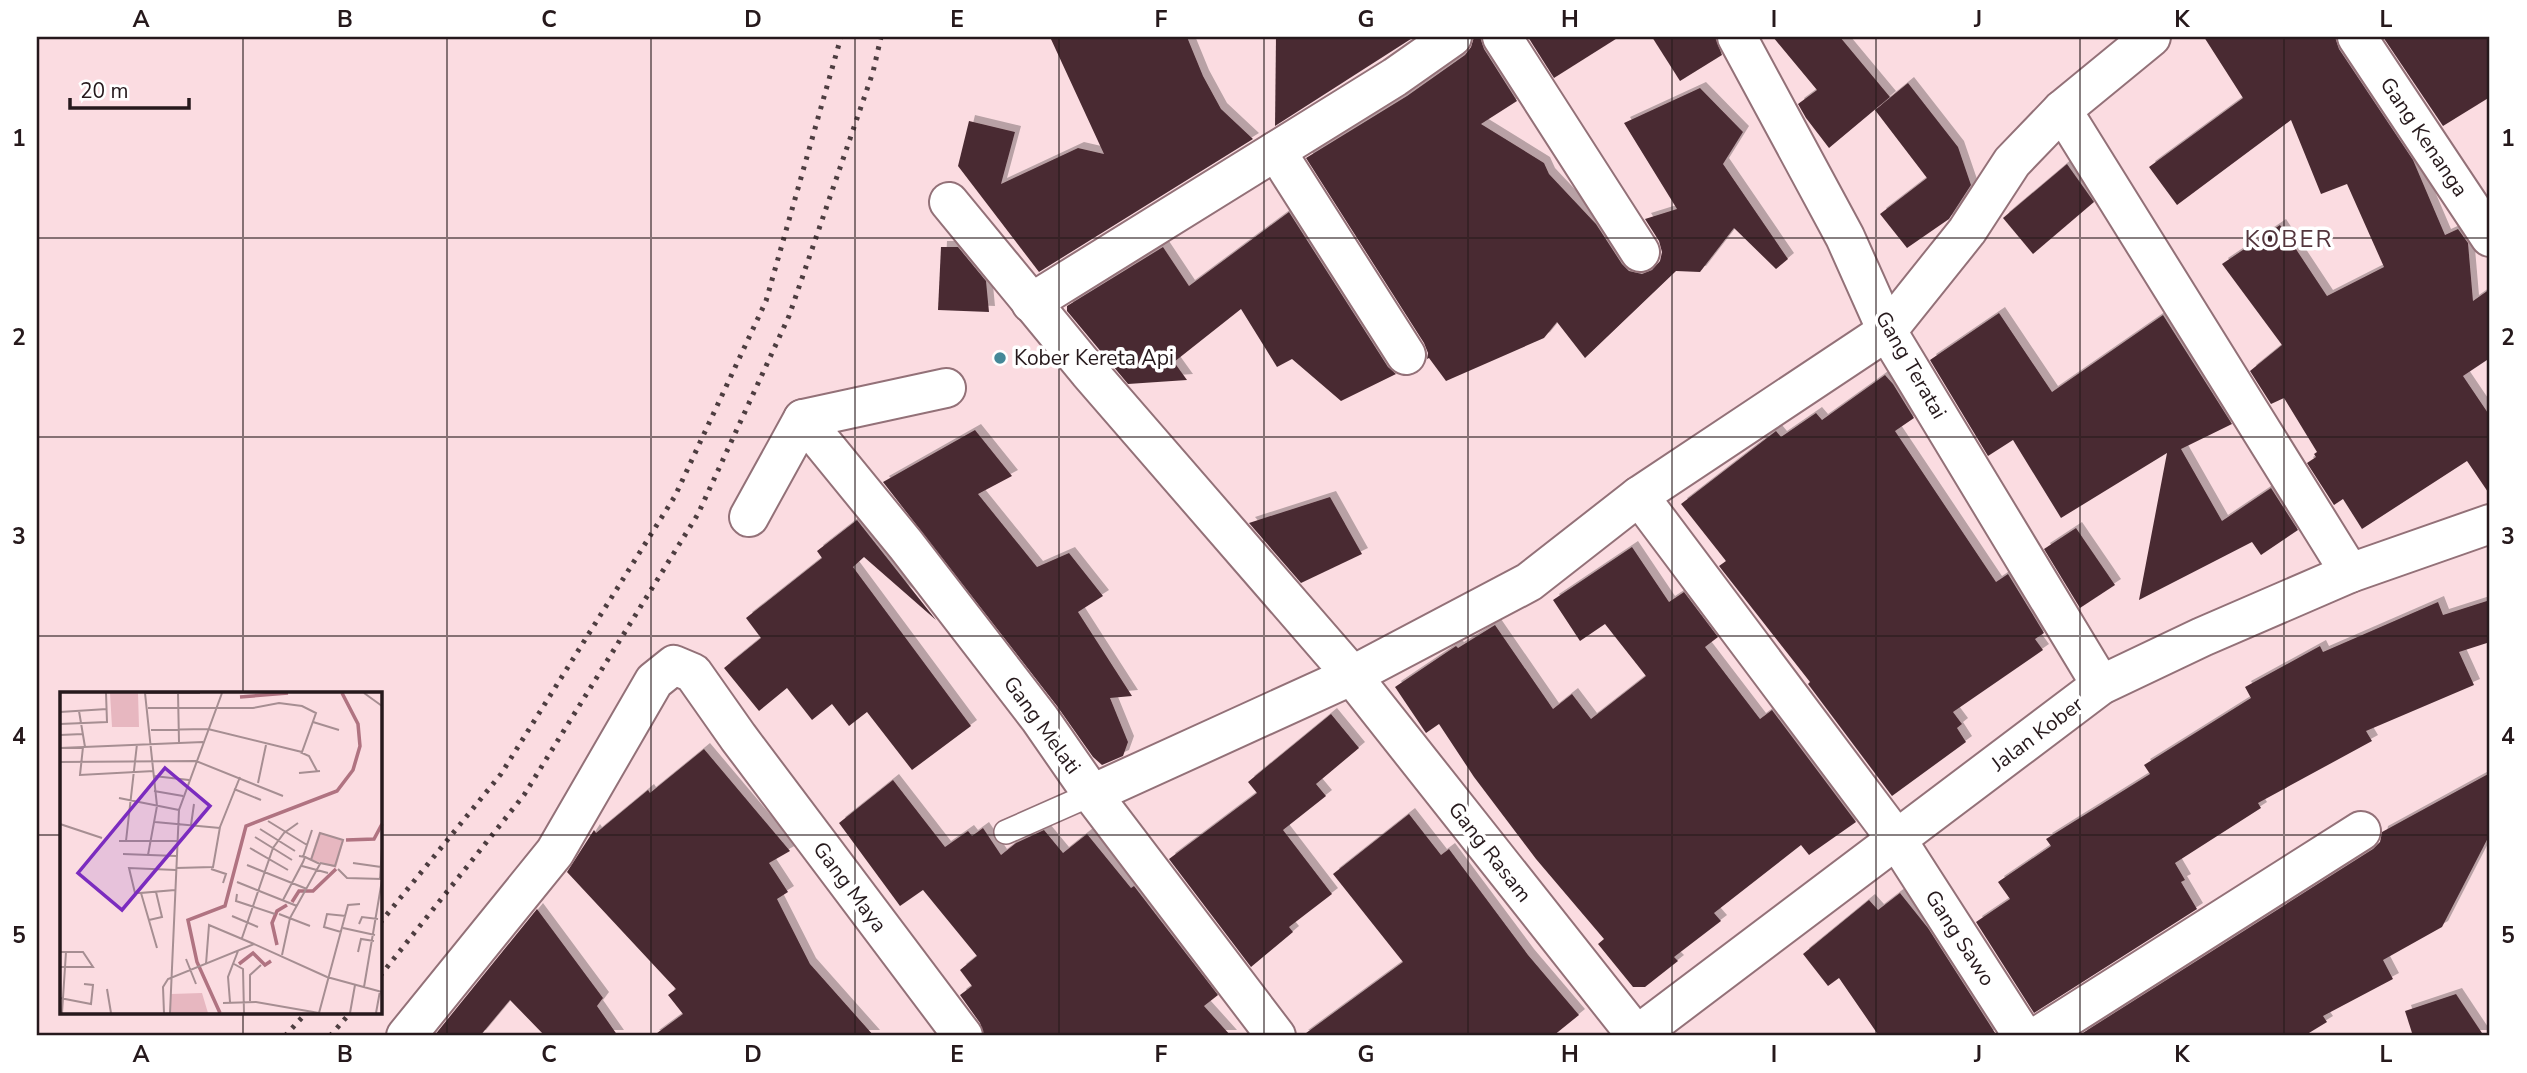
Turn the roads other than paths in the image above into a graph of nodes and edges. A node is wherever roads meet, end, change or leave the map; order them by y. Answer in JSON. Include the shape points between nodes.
{"nodes":[{"id":1,"x":1452,"y":37,"type":"edge"},
{"id":2,"x":1502,"y":37,"type":"edge"},
{"id":3,"x":1737,"y":37,"type":"edge"},
{"id":4,"x":2151,"y":37,"type":"edge"},
{"id":5,"x":2357,"y":37,"type":"edge"},
{"id":6,"x":2062,"y":110,"type":"junction"},
{"id":7,"x":1276,"y":151,"type":"junction"},
{"id":8,"x":949,"y":202,"type":"dead end"},
{"id":9,"x":2490,"y":237,"type":"edge"},
{"id":10,"x":1640,"y":252,"type":"dead end"},
{"id":11,"x":1031,"y":303,"type":"junction"},
{"id":12,"x":1887,"y":331,"type":"junction"},
{"id":13,"x":1406,"y":355,"type":"dead end"},
{"id":14,"x":946,"y":388,"type":"dead end"},
{"id":15,"x":803,"y":419,"type":"junction"},
{"id":16,"x":1639,"y":496,"type":"junction"},
{"id":17,"x":750,"y":517,"type":"dead end"},
{"id":18,"x":2490,"y":524,"type":"edge"},
{"id":19,"x":2350,"y":573,"type":"junction"},
{"id":20,"x":1343,"y":666,"type":"junction"},
{"id":21,"x":2101,"y":685,"type":"junction"},
{"id":22,"x":1092,"y":794,"type":"junction"},
{"id":23,"x":2361,"y":831,"type":"dead end"},
{"id":24,"x":1006,"y":832,"type":"dead end"},
{"id":25,"x":1897,"y":840,"type":"junction"},
{"id":26,"x":406,"y":1036,"type":"edge"},
{"id":27,"x":963,"y":1036,"type":"edge"},
{"id":28,"x":1276,"y":1036,"type":"edge"},
{"id":29,"x":1637,"y":1036,"type":"edge"},
{"id":30,"x":2023,"y":1036,"type":"edge"},
{"id":31,"x":2038,"y":1036,"type":"edge"}],
"edges":[{"from":1,"to":7,"type":"street"},
{"from":2,"to":10,"type":"street"},
{"from":3,"to":12,"type":"street","name":"Gang Teratai","via":[[1845,237]]},
{"from":4,"to":6,"type":"street"},
{"from":5,"to":9,"type":"street","name":"Gang Kenanga"},
{"from":6,"to":12,"type":"street","via":[[2012,162],[1967,231]]},
{"from":6,"to":19,"type":"street"},
{"from":7,"to":11,"type":"street"},
{"from":7,"to":13,"type":"street"},
{"from":8,"to":11,"type":"street","name":"Gang Rasam"},
{"from":11,"to":20,"type":"street","name":"Gang Rasam"},
{"from":12,"to":16,"type":"street"},
{"from":12,"to":21,"type":"street","name":"Gang Teratai"},
{"from":14,"to":15,"type":"street"},
{"from":15,"to":17,"type":"street"},
{"from":15,"to":22,"type":"street","name":"Gang Melati","via":[[906,545]]},
{"from":16,"to":20,"type":"street","via":[[1529,582]]},
{"from":16,"to":25,"type":"street","name":"Gang Sawo"},
{"from":18,"to":19,"type":"street","name":"Jalan Kober"},
{"from":19,"to":21,"type":"street","name":"Jalan Kober"},
{"from":20,"to":22,"type":"street"},
{"from":20,"to":29,"type":"street","name":"Gang Rasam"},
{"from":21,"to":25,"type":"street","name":"Jalan Kober"},
{"from":22,"to":24,"type":"lane"},
{"from":22,"to":28,"type":"street","name":"Gang Melati"},
{"from":23,"to":31,"type":"street"},
{"from":25,"to":29,"type":"street","name":"Jalan Kober"},
{"from":25,"to":30,"type":"street","name":"Gang Sawo"},
{"from":26,"to":27,"type":"street","name":"Gang Maya","via":[[555,852],[654,681],[674,664],[692,673]]}]}
